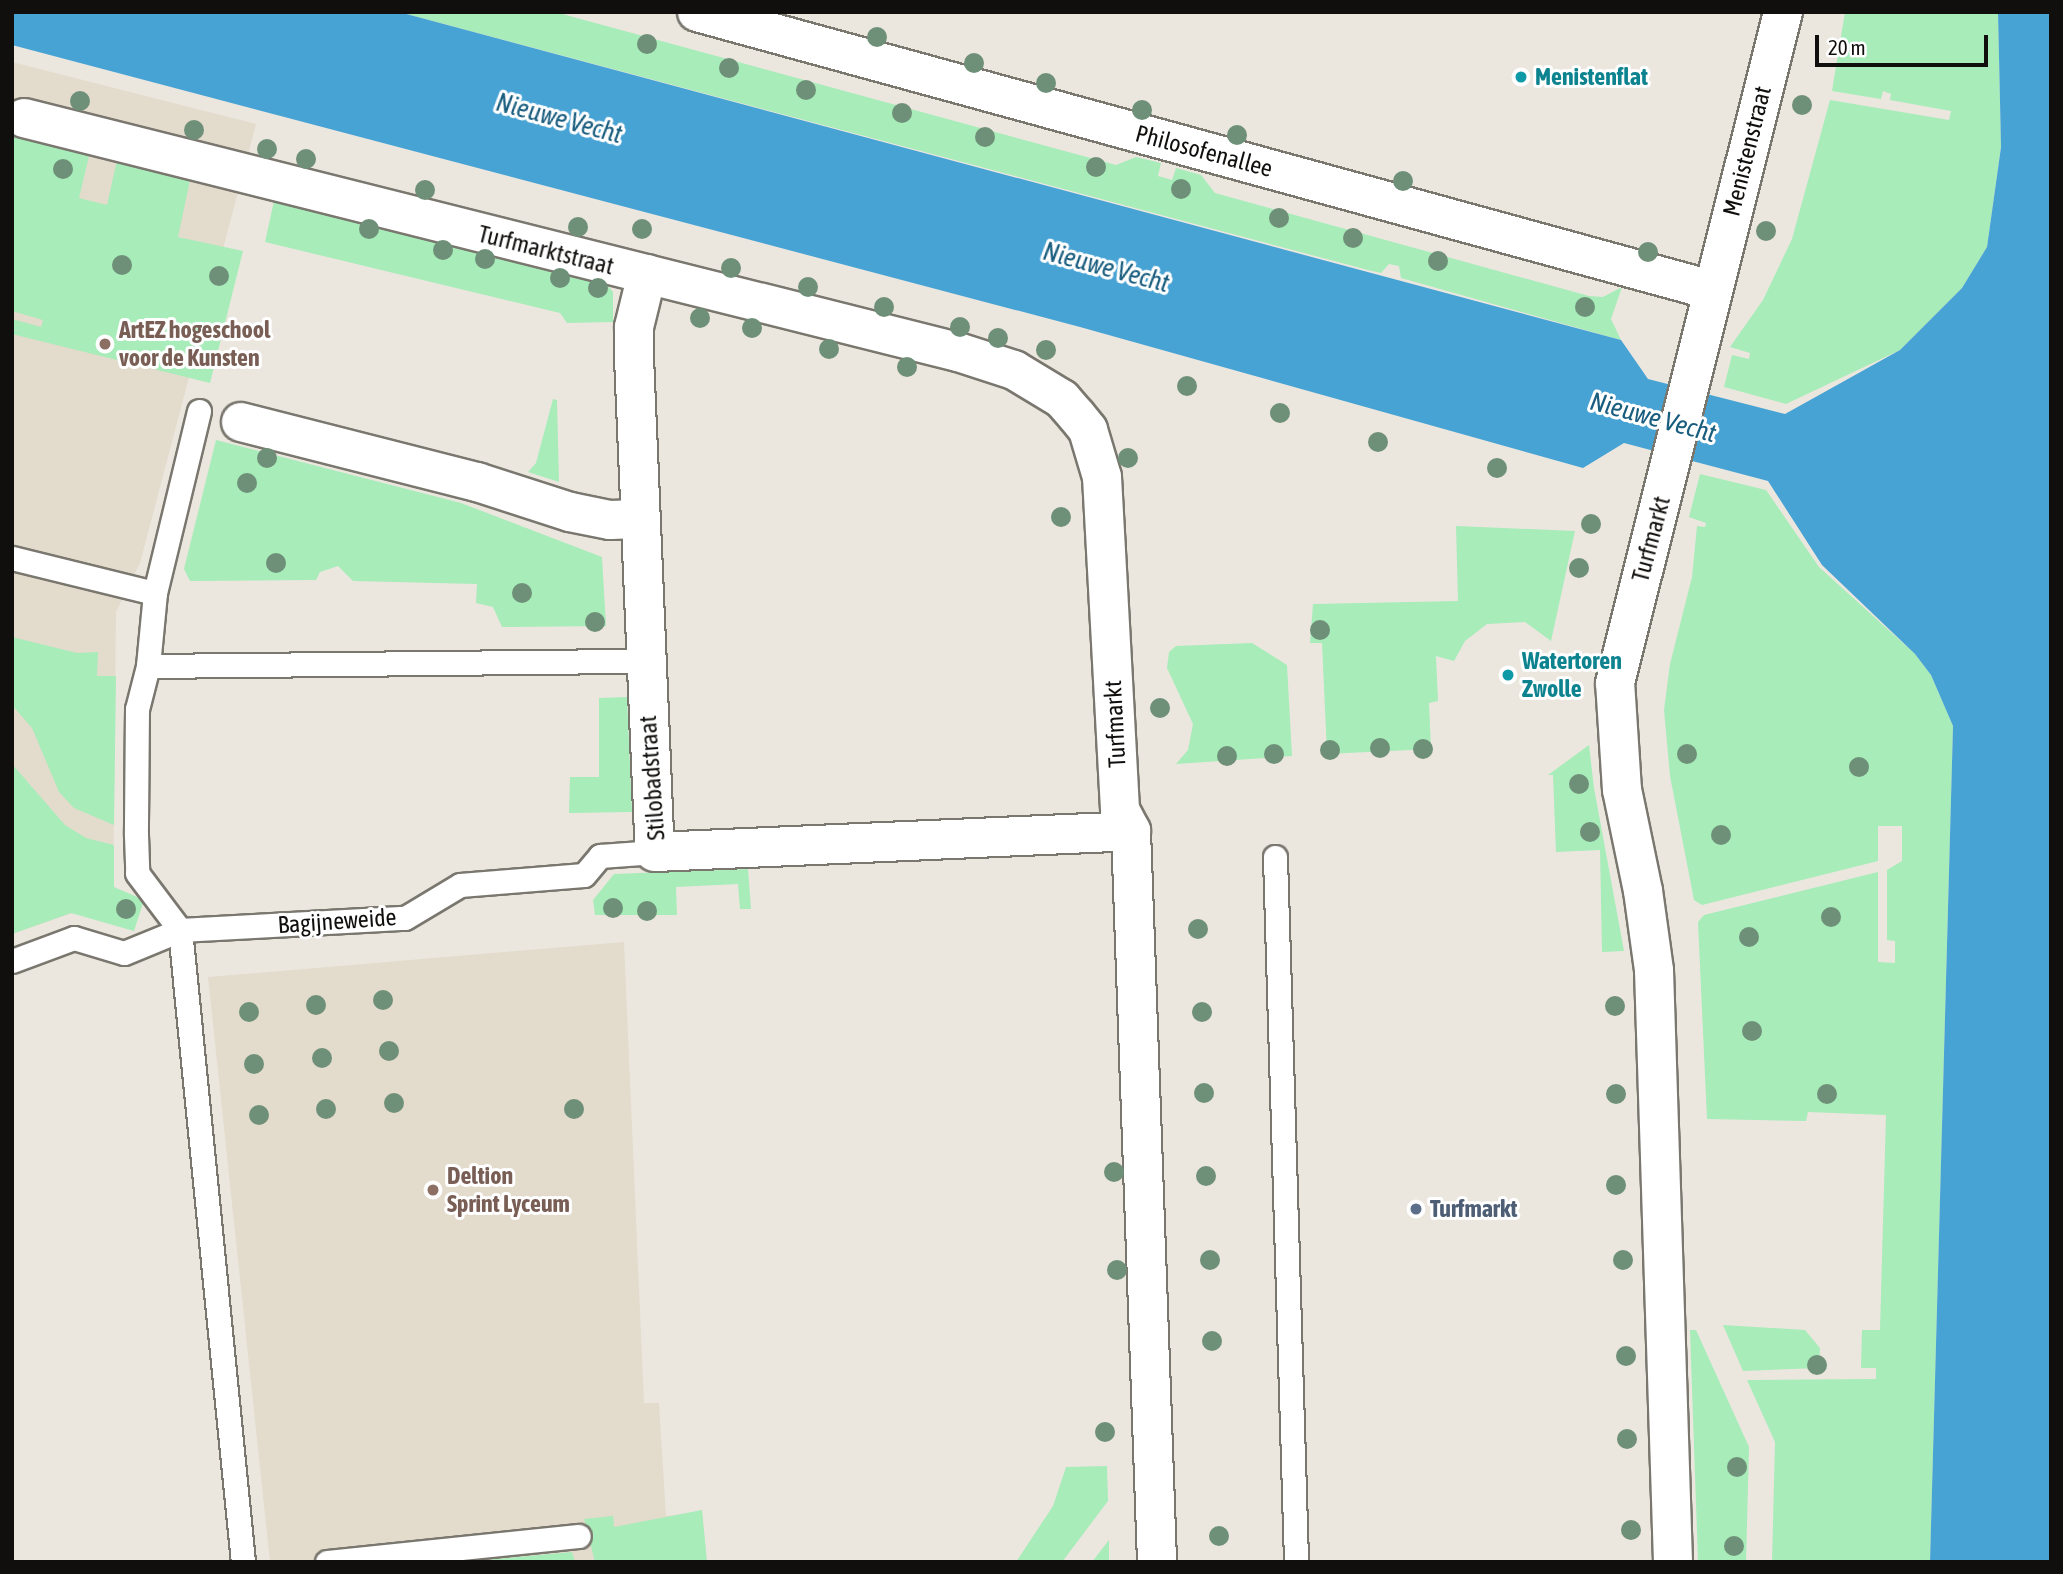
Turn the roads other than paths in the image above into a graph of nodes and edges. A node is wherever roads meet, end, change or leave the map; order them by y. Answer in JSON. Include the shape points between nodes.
{"nodes":[{"id":1,"x":697,"y":12,"type":"edge"},
{"id":2,"x":1783,"y":12,"type":"edge"},
{"id":3,"x":24,"y":118,"type":"dead end"},
{"id":4,"x":647,"y":274,"type":"junction"},
{"id":5,"x":1711,"y":290,"type":"junction"},
{"id":6,"x":1062,"y":399,"type":"joint"},
{"id":7,"x":199,"y":411,"type":"dead end"},
{"id":8,"x":241,"y":422,"type":"dead end"},
{"id":9,"x":640,"y":519,"type":"junction"},
{"id":10,"x":12,"y":558,"type":"edge"},
{"id":11,"x":155,"y":593,"type":"junction"},
{"id":12,"x":645,"y":661,"type":"junction"},
{"id":13,"x":148,"y":666,"type":"junction"},
{"id":14,"x":1131,"y":831,"type":"junction"},
{"id":15,"x":655,"y":852,"type":"junction"},
{"id":16,"x":1275,"y":857,"type":"dead end"},
{"id":17,"x":180,"y":930,"type":"junction"},
{"id":18,"x":12,"y":961,"type":"edge"},
{"id":19,"x":579,"y":1536,"type":"dead end"},
{"id":20,"x":243,"y":1562,"type":"edge"},
{"id":21,"x":327,"y":1562,"type":"edge"},
{"id":22,"x":1157,"y":1562,"type":"edge"},
{"id":23,"x":1296,"y":1562,"type":"edge"},
{"id":24,"x":1673,"y":1562,"type":"edge"}],
"edges":[{"from":1,"to":5,"type":"street","name":"Philosofenallee"},
{"from":2,"to":5,"type":"street","name":"Menistenstraat"},
{"from":3,"to":4,"type":"street","name":"Turfmarktstraat"},
{"from":4,"to":6,"type":"street","name":"Turfmarktstraat","via":[[985,360],[1014,370]]},
{"from":4,"to":9,"type":"street","name":"Stilobadstraat","via":[[634,327]]},
{"from":5,"to":24,"type":"street","name":"Turfmarkt","via":[[1615,683],[1622,790],[1654,970]]},
{"from":6,"to":14,"type":"street","name":"Turfmarkt","via":[[1088,430],[1102,477],[1118,791],[1120,810]]},
{"from":7,"to":11,"type":"lane"},
{"from":8,"to":9,"type":"street","via":[[477,482],[570,512],[610,520]]},
{"from":9,"to":12,"type":"street","name":"Stilobadstraat"},
{"from":10,"to":11,"type":"lane"},
{"from":11,"to":13,"type":"lane"},
{"from":12,"to":13,"type":"lane"},
{"from":12,"to":15,"type":"street","name":"Stilobadstraat"},
{"from":13,"to":17,"type":"lane","via":[[136,709],[137,873]]},
{"from":14,"to":15,"type":"street","name":"Stilobadstraat"},
{"from":14,"to":22,"type":"street","name":"Turfmarkt"},
{"from":15,"to":17,"type":"lane","name":"Bagijneweide","via":[[600,856],[584,875],[460,885],[405,918]]},
{"from":16,"to":23,"type":"lane"},
{"from":17,"to":18,"type":"lane","name":"Bagijneweide","via":[[124,953],[74,937]]},
{"from":17,"to":20,"type":"lane"},
{"from":19,"to":21,"type":"lane"}]}
